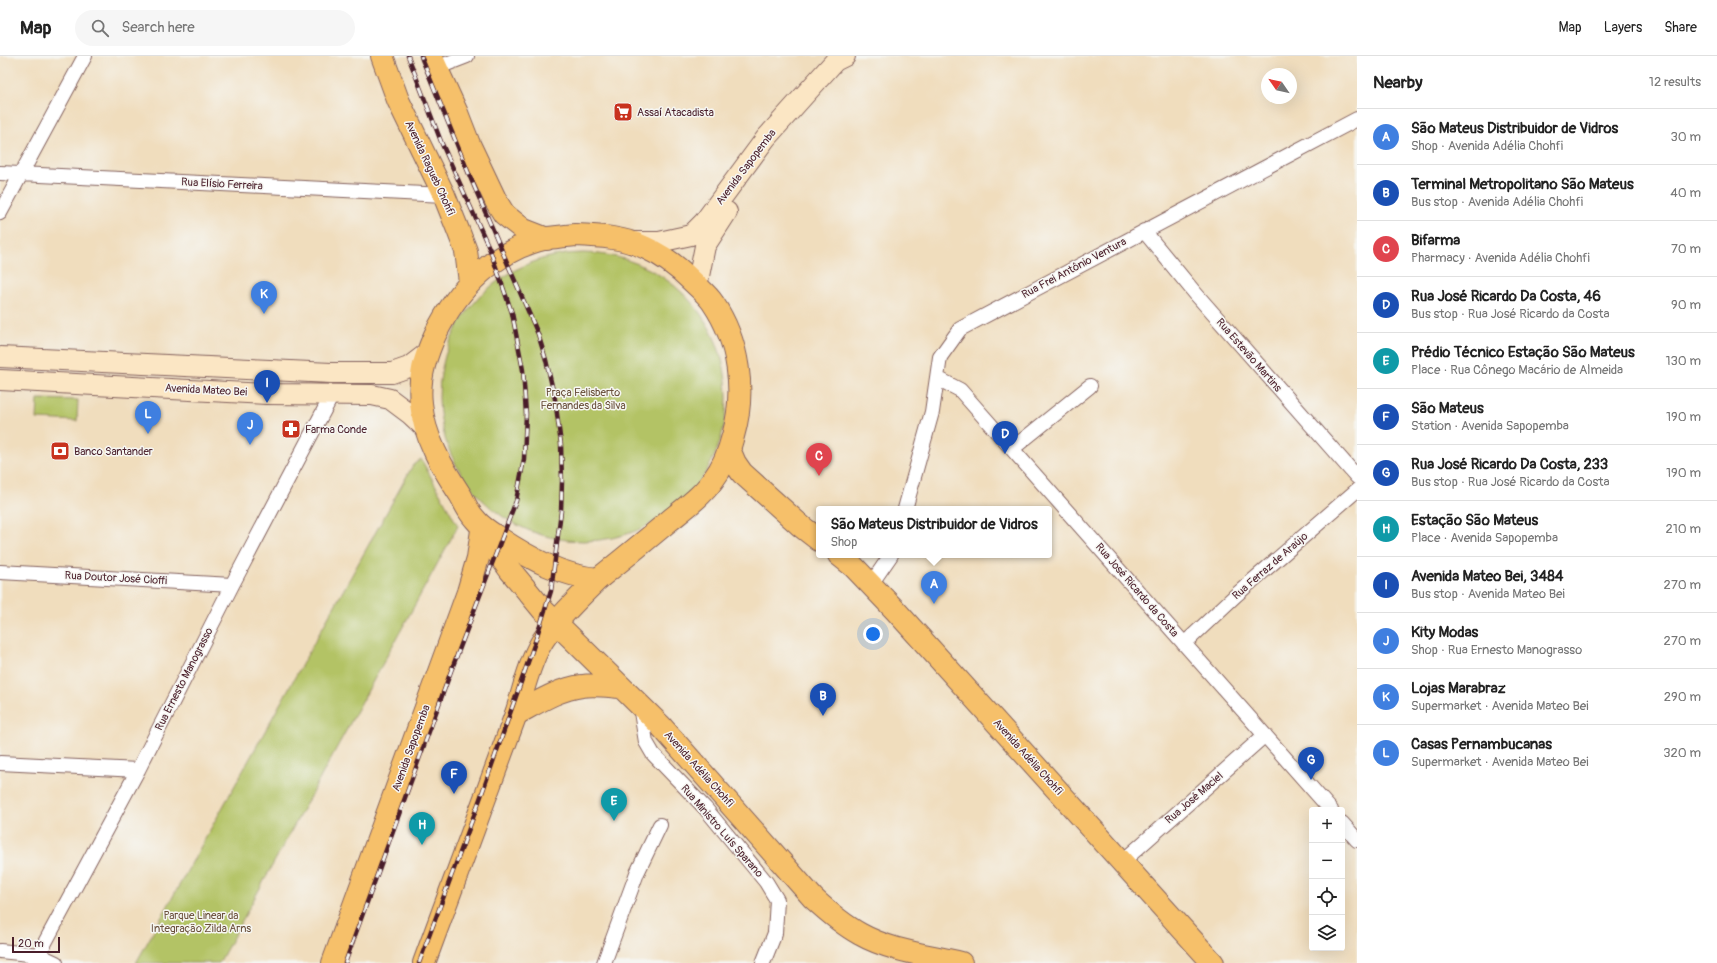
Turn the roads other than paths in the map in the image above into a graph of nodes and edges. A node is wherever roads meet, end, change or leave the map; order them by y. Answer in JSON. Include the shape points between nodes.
{"nodes":[{"id":1,"x":84,"y":56,"type":"edge"},
{"id":2,"x":382,"y":56,"type":"edge"},
{"id":3,"x":467,"y":56,"type":"edge"},
{"id":4,"x":846,"y":56,"type":"edge"},
{"id":5,"x":849,"y":56,"type":"edge"},
{"id":6,"x":433,"y":62,"type":"edge"},
{"id":7,"x":1354,"y":125,"type":"edge"},
{"id":8,"x":0,"y":173,"type":"edge"},
{"id":9,"x":21,"y":174,"type":"junction"},
{"id":10,"x":444,"y":195,"type":"junction"},
{"id":11,"x":0,"y":213,"type":"edge"},
{"id":12,"x":1144,"y":232,"type":"junction"},
{"id":13,"x":547,"y":239,"type":"junction"},
{"id":14,"x":629,"y":242,"type":"junction"},
{"id":15,"x":470,"y":282,"type":"junction"},
{"id":16,"x":697,"y":286,"type":"junction"},
{"id":17,"x":426,"y":354,"type":"junction"},
{"id":18,"x":0,"y":357,"type":"edge"},
{"id":19,"x":937,"y":378,"type":"junction"},
{"id":20,"x":0,"y":380,"type":"edge"},
{"id":21,"x":1090,"y":386,"type":"dead end"},
{"id":22,"x":332,"y":395,"type":"junction"},
{"id":23,"x":425,"y":428,"type":"junction"},
{"id":24,"x":729,"y":449,"type":"junction"},
{"id":25,"x":1012,"y":449,"type":"junction"},
{"id":26,"x":1357,"y":477,"type":"edge"},
{"id":27,"x":1357,"y":490,"type":"edge"},
{"id":28,"x":906,"y":506,"type":"edge"},
{"id":29,"x":478,"y":525,"type":"junction"},
{"id":30,"x":816,"y":538,"type":"edge"},
{"id":31,"x":843,"y":558,"type":"edge"},
{"id":32,"x":889,"y":558,"type":"edge"},
{"id":33,"x":0,"y":572,"type":"edge"},
{"id":34,"x":598,"y":579,"type":"junction"},
{"id":35,"x":871,"y":584,"type":"junction"},
{"id":36,"x":232,"y":585,"type":"junction"},
{"id":37,"x":556,"y":623,"type":"junction"},
{"id":38,"x":1184,"y":644,"type":"junction"},
{"id":39,"x":620,"y":687,"type":"junction"},
{"id":40,"x":640,"y":706,"type":"junction"},
{"id":41,"x":516,"y":714,"type":"junction"},
{"id":42,"x":1265,"y":735,"type":"junction"},
{"id":43,"x":0,"y":763,"type":"edge"},
{"id":44,"x":138,"y":770,"type":"junction"},
{"id":45,"x":1328,"y":807,"type":"edge"},
{"id":46,"x":660,"y":825,"type":"dead end"},
{"id":47,"x":1345,"y":826,"type":"edge"},
{"id":48,"x":1357,"y":840,"type":"edge"},
{"id":49,"x":1122,"y":862,"type":"junction"},
{"id":50,"x":0,"y":951,"type":"edge"},
{"id":51,"x":36,"y":959,"type":"edge"},
{"id":52,"x":56,"y":963,"type":"edge"},
{"id":53,"x":333,"y":963,"type":"edge"},
{"id":54,"x":424,"y":963,"type":"edge"},
{"id":55,"x":604,"y":963,"type":"edge"},
{"id":56,"x":763,"y":963,"type":"edge"},
{"id":57,"x":961,"y":963,"type":"edge"},
{"id":58,"x":1213,"y":963,"type":"edge"}],
"edges":[{"from":1,"to":9,"type":"street"},
{"from":2,"to":10,"type":"main road","name":"Avenida Ragueb Chohfi","via":[[398,100]]},
{"from":3,"to":6,"type":"street"},
{"from":4,"to":14,"type":"main road","name":"Avenida Sapopemba","via":[[835,61],[766,138],[704,222],[691,235],[659,242]]},
{"from":5,"to":16,"type":"main road","name":"Avenida Sapopemba","via":[[844,69],[774,146],[714,230],[705,246]]},
{"from":6,"to":13,"type":"main road","via":[[504,214],[524,230]]},
{"from":7,"to":12,"type":"street","name":"Rua Frei Antônio Ventura"},
{"from":8,"to":9,"type":"street","name":"Rua Elísio Ferreira"},
{"from":9,"to":10,"type":"street","name":"Rua Elísio Ferreira"},
{"from":9,"to":11,"type":"street"},
{"from":10,"to":15,"type":"main road","name":"Avenida Ragueb Chohfi","via":[[466,251]]},
{"from":12,"to":19,"type":"street","name":"Rua Frei Antônio Ventura","via":[[960,329],[940,357]]},
{"from":12,"to":26,"type":"street","name":"Rua Estevão Martins"},
{"from":13,"to":14,"type":"main road","via":[[574,235],[602,236]]},
{"from":13,"to":15,"type":"main road","via":[[505,255]]},
{"from":14,"to":16,"type":"main road","via":[[645,247],[675,264]]},
{"from":15,"to":17,"type":"main road","via":[[450,306]]},
{"from":16,"to":24,"type":"main road","via":[[712,302],[723,320],[733,345],[739,371],[737,424]]},
{"from":17,"to":18,"type":"main road","name":"Avenida Mateo Bei","via":[[409,367],[392,373],[331,373]]},
{"from":17,"to":23,"type":"main road","via":[[420,402]]},
{"from":19,"to":25,"type":"street","name":"Rua José Ricardo da Costa","via":[[960,390]]},
{"from":19,"to":28,"type":"street","name":"Rua Frei Antônio Ventura","via":[[932,412]]},
{"from":20,"to":22,"type":"main road","name":"Avenida Mateo Bei"},
{"from":21,"to":25,"type":"street"},
{"from":22,"to":23,"type":"main road","name":"Avenida Mateo Bei","via":[[372,395],[390,399]]},
{"from":22,"to":36,"type":"street","name":"Rua Ernesto Manograsso"},
{"from":23,"to":29,"type":"main road","via":[[444,470]]},
{"from":24,"to":30,"type":"main road","via":[[742,473]]},
{"from":24,"to":34,"type":"main road","via":[[713,481],[694,501]]},
{"from":25,"to":38,"type":"street","name":"Rua José Ricardo da Costa"},
{"from":27,"to":38,"type":"street","name":"Rua Ferraz de Araújo"},
{"from":29,"to":34,"type":"main road","via":[[540,563],[584,578]]},
{"from":29,"to":37,"type":"main road","name":"Avenida Adélia Chohfi","via":[[526,590]]},
{"from":29,"to":53,"type":"main road","name":"Avenida Sapopemba","via":[[478,558],[468,592]]},
{"from":31,"to":35,"type":"main road","name":"Avenida Adélia Chohfi"},
{"from":32,"to":35,"type":"street"},
{"from":33,"to":36,"type":"street","name":"Rua Doutor José Cioffi"},
{"from":34,"to":37,"type":"main road"},
{"from":35,"to":49,"type":"main road","name":"Avenida Adélia Chohfi"},
{"from":36,"to":44,"type":"street","name":"Rua Ernesto Manograsso"},
{"from":37,"to":39,"type":"main road","name":"Avenida Adélia Chohfi"},
{"from":37,"to":41,"type":"main road","via":[[539,647]]},
{"from":38,"to":42,"type":"street","name":"Rua José Ricardo da Costa"},
{"from":39,"to":40,"type":"main road","name":"Avenida Adélia Chohfi"},
{"from":39,"to":41,"type":"main road","via":[[593,685],[572,688]]},
{"from":40,"to":56,"type":"street","name":"Rua Ministro Luís Sparano","via":[[646,742],[653,754],[705,808],[766,882],[776,900],[775,933]]},
{"from":40,"to":57,"type":"main road","name":"Avenida Adélia Chohfi","via":[[660,725],[813,898],[833,916],[861,934],[895,948]]},
{"from":41,"to":54,"type":"main road"},
{"from":42,"to":45,"type":"street","name":"Rua José Ricardo da Costa"},
{"from":42,"to":49,"type":"street","name":"Rua José Maciel"},
{"from":43,"to":44,"type":"street"},
{"from":44,"to":51,"type":"street","name":"Rua Ernesto Manograsso"},
{"from":46,"to":55,"type":"street","via":[[637,873]]},
{"from":47,"to":48,"type":"street"},
{"from":49,"to":58,"type":"main road","name":"Avenida Adélia Chohfi"},
{"from":50,"to":51,"type":"street"},
{"from":51,"to":52,"type":"street"}]}
